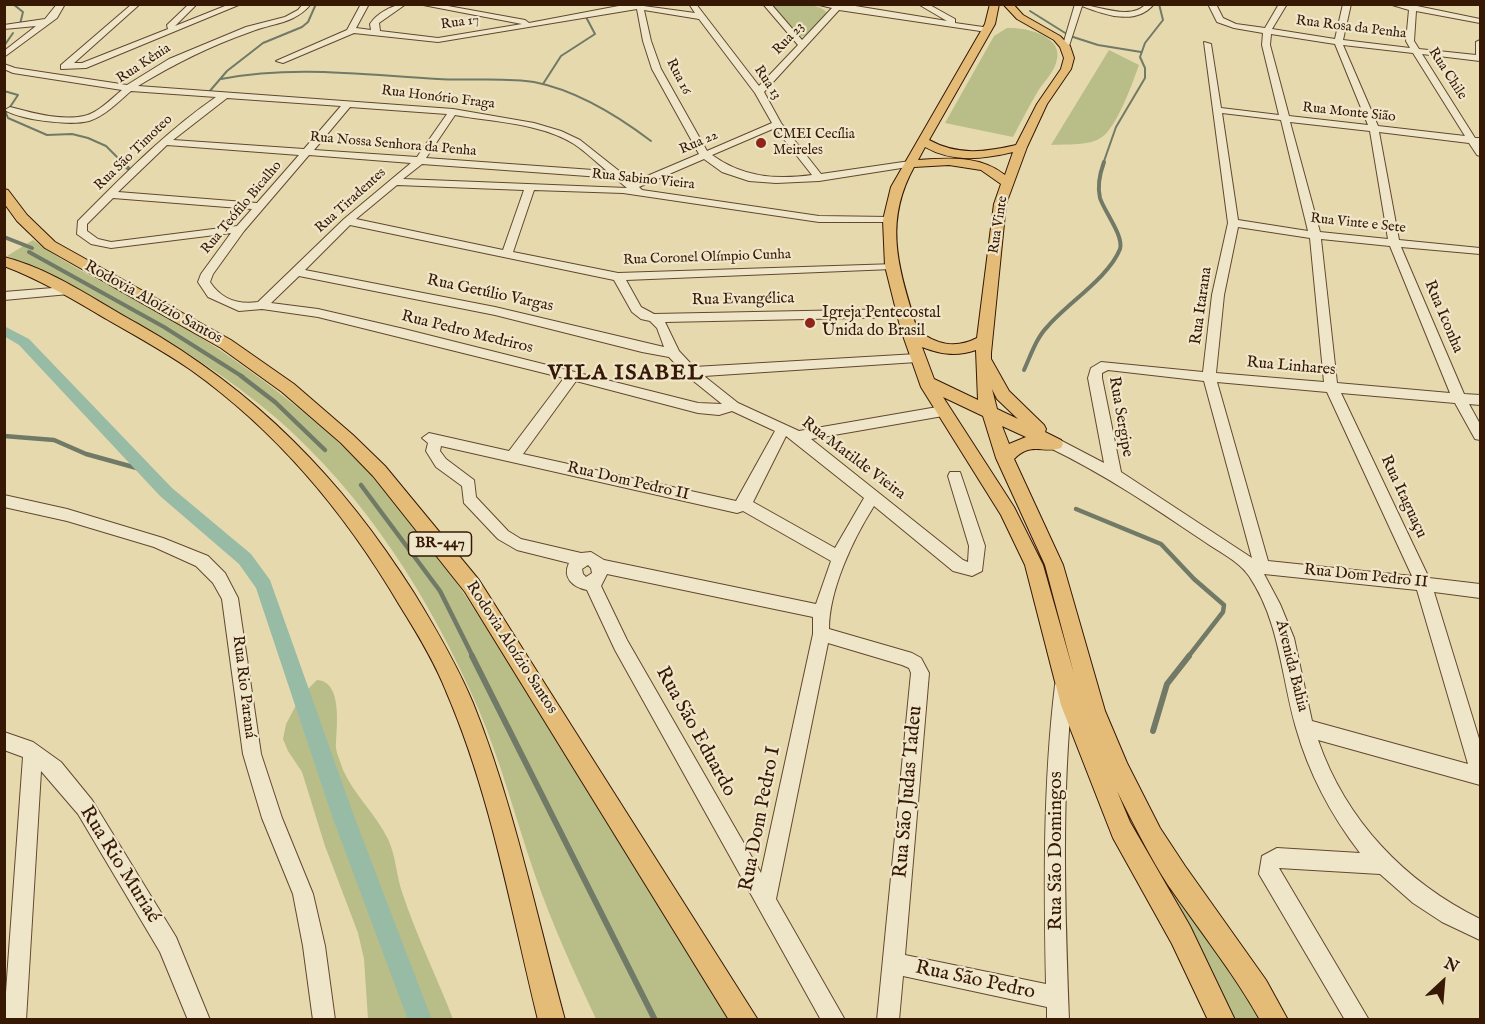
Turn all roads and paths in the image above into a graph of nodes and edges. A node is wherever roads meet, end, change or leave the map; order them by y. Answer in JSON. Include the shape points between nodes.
{"nodes":[{"id":1,"x":61,"y":4,"type":"edge"},
{"id":2,"x":136,"y":4,"type":"edge"},
{"id":3,"x":194,"y":4,"type":"edge"},
{"id":4,"x":238,"y":4,"type":"edge"},
{"id":5,"x":308,"y":4,"type":"edge"},
{"id":6,"x":365,"y":4,"type":"edge"},
{"id":7,"x":403,"y":4,"type":"edge"},
{"id":8,"x":422,"y":4,"type":"edge"},
{"id":9,"x":624,"y":4,"type":"edge"},
{"id":10,"x":692,"y":4,"type":"edge"},
{"id":11,"x":766,"y":4,"type":"edge"},
{"id":12,"x":818,"y":4,"type":"edge"},
{"id":13,"x":919,"y":4,"type":"edge"},
{"id":14,"x":995,"y":4,"type":"edge"},
{"id":15,"x":1007,"y":4,"type":"edge"},
{"id":16,"x":1081,"y":4,"type":"edge"},
{"id":17,"x":1151,"y":4,"type":"edge"},
{"id":18,"x":1212,"y":4,"type":"edge"},
{"id":19,"x":1283,"y":4,"type":"edge"},
{"id":20,"x":1347,"y":4,"type":"edge"},
{"id":21,"x":1392,"y":4,"type":"edge"},
{"id":22,"x":839,"y":6,"type":"edge"},
{"id":23,"x":1412,"y":6,"type":"edge"},
{"id":24,"x":639,"y":7,"type":"junction"},
{"id":25,"x":54,"y":16,"type":"junction"},
{"id":26,"x":703,"y":17,"type":"junction"},
{"id":27,"x":904,"y":18,"type":"junction"},
{"id":28,"x":1480,"y":21,"type":"edge"},
{"id":29,"x":537,"y":24,"type":"junction"},
{"id":30,"x":4,"y":28,"type":"edge"},
{"id":31,"x":965,"y":28,"type":"junction"},
{"id":32,"x":1042,"y":29,"type":"junction"},
{"id":33,"x":354,"y":30,"type":"junction"},
{"id":34,"x":987,"y":30,"type":"junction"},
{"id":35,"x":1267,"y":31,"type":"junction"},
{"id":36,"x":166,"y":32,"type":"junction"},
{"id":37,"x":376,"y":32,"type":"junction"},
{"id":38,"x":21,"y":42,"type":"junction"},
{"id":39,"x":1338,"y":42,"type":"junction"},
{"id":40,"x":1480,"y":42,"type":"edge"},
{"id":41,"x":1207,"y":44,"type":"dead end"},
{"id":42,"x":802,"y":45,"type":"junction"},
{"id":43,"x":1065,"y":46,"type":"junction"},
{"id":44,"x":1416,"y":50,"type":"junction"},
{"id":45,"x":4,"y":56,"type":"edge"},
{"id":46,"x":1480,"y":58,"type":"edge"},
{"id":47,"x":280,"y":61,"type":"dead end"},
{"id":48,"x":70,"y":65,"type":"junction"},
{"id":49,"x":4,"y":66,"type":"edge"},
{"id":50,"x":83,"y":66,"type":"junction"},
{"id":51,"x":48,"y":75,"type":"junction"},
{"id":52,"x":80,"y":81,"type":"junction"},
{"id":53,"x":129,"y":88,"type":"junction"},
{"id":54,"x":759,"y":92,"type":"junction"},
{"id":55,"x":224,"y":96,"type":"junction"},
{"id":56,"x":349,"y":103,"type":"junction"},
{"id":57,"x":10,"y":110,"type":"dead end"},
{"id":58,"x":1216,"y":110,"type":"junction"},
{"id":59,"x":453,"y":112,"type":"junction"},
{"id":60,"x":1283,"y":119,"type":"junction"},
{"id":61,"x":777,"y":124,"type":"junction"},
{"id":62,"x":1374,"y":128,"type":"junction"},
{"id":63,"x":1477,"y":141,"type":"edge"},
{"id":64,"x":165,"y":142,"type":"junction"},
{"id":65,"x":924,"y":142,"type":"junction"},
{"id":66,"x":1021,"y":147,"type":"junction"},
{"id":67,"x":309,"y":151,"type":"junction"},
{"id":68,"x":1480,"y":153,"type":"edge"},
{"id":69,"x":705,"y":155,"type":"junction"},
{"id":70,"x":419,"y":161,"type":"junction"},
{"id":71,"x":910,"y":164,"type":"junction"},
{"id":72,"x":619,"y":175,"type":"junction"},
{"id":73,"x":819,"y":178,"type":"junction"},
{"id":74,"x":393,"y":182,"type":"junction"},
{"id":75,"x":1006,"y":183,"type":"junction"},
{"id":76,"x":530,"y":187,"type":"junction"},
{"id":77,"x":635,"y":189,"type":"junction"},
{"id":78,"x":4,"y":194,"type":"edge"},
{"id":79,"x":110,"y":195,"type":"junction"},
{"id":80,"x":261,"y":206,"type":"junction"},
{"id":81,"x":889,"y":220,"type":"junction"},
{"id":82,"x":348,"y":221,"type":"junction"},
{"id":83,"x":1233,"y":223,"type":"junction"},
{"id":84,"x":240,"y":229,"type":"junction"},
{"id":85,"x":1315,"y":235,"type":"junction"},
{"id":86,"x":1394,"y":243,"type":"junction"},
{"id":87,"x":1480,"y":251,"type":"edge"},
{"id":88,"x":507,"y":253,"type":"junction"},
{"id":89,"x":4,"y":261,"type":"edge"},
{"id":90,"x":892,"y":267,"type":"junction"},
{"id":91,"x":298,"y":272,"type":"junction"},
{"id":92,"x":618,"y":277,"type":"junction"},
{"id":93,"x":65,"y":291,"type":"junction"},
{"id":94,"x":4,"y":296,"type":"edge"},
{"id":95,"x":262,"y":305,"type":"junction"},
{"id":96,"x":904,"y":313,"type":"junction"},
{"id":97,"x":654,"y":318,"type":"junction"},
{"id":98,"x":908,"y":330,"type":"junction"},
{"id":99,"x":984,"y":347,"type":"junction"},
{"id":100,"x":673,"y":353,"type":"junction"},
{"id":101,"x":917,"y":358,"type":"junction"},
{"id":102,"x":1100,"y":367,"type":"joint"},
{"id":103,"x":691,"y":372,"type":"junction"},
{"id":104,"x":572,"y":377,"type":"junction"},
{"id":105,"x":1209,"y":377,"type":"junction"},
{"id":106,"x":927,"y":382,"type":"junction"},
{"id":107,"x":1331,"y":386,"type":"junction"},
{"id":108,"x":1459,"y":398,"type":"junction"},
{"id":109,"x":1480,"y":400,"type":"edge"},
{"id":110,"x":733,"y":406,"type":"junction"},
{"id":111,"x":943,"y":411,"type":"junction"},
{"id":112,"x":988,"y":412,"type":"junction"},
{"id":113,"x":783,"y":429,"type":"junction"},
{"id":114,"x":1480,"y":435,"type":"edge"},
{"id":115,"x":798,"y":436,"type":"junction"},
{"id":116,"x":1055,"y":444,"type":"junction"},
{"id":117,"x":513,"y":456,"type":"junction"},
{"id":118,"x":1005,"y":458,"type":"junction"},
{"id":119,"x":1114,"y":475,"type":"junction"},
{"id":120,"x":955,"y":476,"type":"dead end"},
{"id":121,"x":873,"y":496,"type":"junction"},
{"id":122,"x":4,"y":501,"type":"edge"},
{"id":123,"x":744,"y":504,"type":"junction"},
{"id":124,"x":839,"y":558,"type":"junction"},
{"id":125,"x":583,"y":560,"type":"junction"},
{"id":126,"x":1257,"y":567,"type":"junction"},
{"id":127,"x":596,"y":574,"type":"junction"},
{"id":128,"x":1423,"y":583,"type":"junction"},
{"id":129,"x":1480,"y":591,"type":"edge"},
{"id":130,"x":821,"y":612,"type":"junction"},
{"id":131,"x":821,"y":634,"type":"junction"},
{"id":132,"x":1064,"y":682,"type":"junction"},
{"id":133,"x":1305,"y":728,"type":"junction"},
{"id":134,"x":4,"y":741,"type":"edge"},
{"id":135,"x":33,"y":753,"type":"junction"},
{"id":136,"x":1480,"y":771,"type":"edge"},
{"id":137,"x":1480,"y":776,"type":"edge"},
{"id":138,"x":1384,"y":864,"type":"junction"},
{"id":139,"x":765,"y":901,"type":"junction"},
{"id":140,"x":1480,"y":930,"type":"edge"},
{"id":141,"x":534,"y":953,"type":"junction"},
{"id":142,"x":893,"y":963,"type":"junction"},
{"id":143,"x":1058,"y":1009,"type":"edge"},
{"id":144,"x":15,"y":1020,"type":"edge"},
{"id":145,"x":199,"y":1020,"type":"edge"},
{"id":146,"x":324,"y":1020,"type":"edge"},
{"id":147,"x":552,"y":1020,"type":"edge"},
{"id":148,"x":565,"y":1020,"type":"edge"},
{"id":149,"x":746,"y":1020,"type":"edge"},
{"id":150,"x":834,"y":1020,"type":"edge"},
{"id":151,"x":888,"y":1020,"type":"edge"},
{"id":152,"x":1222,"y":1020,"type":"edge"},
{"id":153,"x":1275,"y":1020,"type":"edge"},
{"id":154,"x":1359,"y":1020,"type":"edge"}],
"edges":[{"from":1,"to":25,"type":"street"},
{"from":2,"to":48,"type":"street"},
{"from":3,"to":36,"type":"street"},
{"from":4,"to":36,"type":"street"},
{"from":5,"to":53,"type":"street","name":"Rua Kênia","via":[[294,16],[189,52]]},
{"from":6,"to":33,"type":"street"},
{"from":7,"to":37,"type":"street","via":[[376,21]]},
{"from":8,"to":29,"type":"street"},
{"from":9,"to":24,"type":"street"},
{"from":10,"to":26,"type":"street","name":"Rua 13"},
{"from":11,"to":42,"type":"street"},
{"from":12,"to":22,"type":"street"},
{"from":13,"to":27,"type":"street"},
{"from":13,"to":31,"type":"street"},
{"from":14,"to":34,"type":"main road"},
{"from":15,"to":32,"type":"main road","via":[[1020,17]]},
{"from":16,"to":17,"type":"street","via":[[1121,15],[1144,11]]},
{"from":16,"to":43,"type":"street"},
{"from":18,"to":35,"type":"street","name":"Rua Rosa da Penha","via":[[1220,20]]},
{"from":19,"to":35,"type":"street"},
{"from":20,"to":39,"type":"street"},
{"from":21,"to":23,"type":"street"},
{"from":22,"to":27,"type":"street"},
{"from":22,"to":42,"type":"street","name":"Rua 23"},
{"from":23,"to":28,"type":"street"},
{"from":23,"to":44,"type":"street","name":"Rua Chile","via":[[1410,41]]},
{"from":24,"to":26,"type":"street"},
{"from":24,"to":29,"type":"street","name":"Rua 17"},
{"from":24,"to":69,"type":"street","name":"Rua 16","via":[[650,53]]},
{"from":25,"to":30,"type":"street","via":[[32,25]]},
{"from":25,"to":38,"type":"street"},
{"from":26,"to":54,"type":"street","name":"Rua 13"},
{"from":27,"to":31,"type":"street"},
{"from":29,"to":37,"type":"street","name":"Rua 17","via":[[438,40]]},
{"from":30,"to":38,"type":"street","via":[[23,33]]},
{"from":31,"to":34,"type":"street"},
{"from":32,"to":34,"type":"main road","via":[[1006,25]]},
{"from":32,"to":43,"type":"main road"},
{"from":33,"to":37,"type":"street","name":"Rua 17"},
{"from":33,"to":47,"type":"street"},
{"from":34,"to":65,"type":"main road"},
{"from":35,"to":39,"type":"street","name":"Rua Rosa da Penha"},
{"from":35,"to":60,"type":"street","name":"Rua Itaguaçu","via":[[1266,45]]},
{"from":36,"to":50,"type":"street"},
{"from":38,"to":45,"type":"street"},
{"from":39,"to":44,"type":"street","name":"Rua Rosa da Penha"},
{"from":39,"to":62,"type":"street"},
{"from":40,"to":46,"type":"street"},
{"from":41,"to":58,"type":"street","name":"Rua Itarana"},
{"from":42,"to":54,"type":"street","name":"Rua 23"},
{"from":43,"to":66,"type":"main road","name":"Rua Vinte","via":[[1069,58],[1066,69],[1042,104]]},
{"from":44,"to":46,"type":"street","name":"Rua Rosa da Penha"},
{"from":44,"to":63,"type":"street","name":"Rua Chile"},
{"from":48,"to":50,"type":"street"},
{"from":48,"to":51,"type":"street"},
{"from":49,"to":51,"type":"street","name":"Rua Honório Fraga"},
{"from":50,"to":52,"type":"street"},
{"from":51,"to":52,"type":"street","name":"Rua Honório Fraga"},
{"from":52,"to":53,"type":"street","name":"Rua Honório Fraga"},
{"from":53,"to":55,"type":"street","name":"Rua Honório Fraga"},
{"from":53,"to":57,"type":"street","name":"Rua Kênia","via":[[86,119],[49,119]]},
{"from":54,"to":61,"type":"street","name":"Rua 13"},
{"from":55,"to":56,"type":"street","name":"Rua Honório Fraga"},
{"from":55,"to":64,"type":"street","name":"Rua São Timoteo"},
{"from":56,"to":59,"type":"street","name":"Rua Honório Fraga"},
{"from":56,"to":67,"type":"street","name":"Rua Teófilo Bicalho"},
{"from":58,"to":60,"type":"street","name":"Rua Monte Sião"},
{"from":58,"to":83,"type":"street","name":"Rua Itarana"},
{"from":59,"to":70,"type":"street","name":"Rua Tiradentes"},
{"from":59,"to":72,"type":"street","name":"Rua Honório Fraga","via":[[558,133],[578,142]]},
{"from":60,"to":62,"type":"street","name":"Rua Monte Sião"},
{"from":60,"to":85,"type":"street","name":"Rua Itaguaçu"},
{"from":61,"to":69,"type":"street","name":"Rua 22"},
{"from":61,"to":73,"type":"street","name":"Rua 13"},
{"from":62,"to":63,"type":"street","name":"Rua Monte Sião"},
{"from":62,"to":86,"type":"street"},
{"from":63,"to":68,"type":"street","name":"Rua Chile"},
{"from":64,"to":67,"type":"street","name":"Rua Nossa Senhora da Penha"},
{"from":64,"to":79,"type":"street","name":"Rua São Timoteo"},
{"from":65,"to":66,"type":"main road","via":[[960,155]]},
{"from":65,"to":71,"type":"main road"},
{"from":66,"to":75,"type":"main road","name":"Rua Vinte"},
{"from":67,"to":70,"type":"street","name":"Rua Nossa Senhora da Penha"},
{"from":67,"to":80,"type":"street","name":"Rua Teófilo Bicalho"},
{"from":69,"to":73,"type":"street","via":[[716,165],[740,175],[770,180]]},
{"from":69,"to":77,"type":"street","name":"Rua 22"},
{"from":70,"to":72,"type":"street","name":"Rua Nossa Senhora da Penha"},
{"from":70,"to":74,"type":"street","name":"Rua Tiradentes"},
{"from":71,"to":73,"type":"street"},
{"from":71,"to":75,"type":"main road","via":[[973,163],[991,169]]},
{"from":71,"to":81,"type":"main road","via":[[897,187]]},
{"from":72,"to":77,"type":"street","name":"Rua Honório Fraga"},
{"from":74,"to":76,"type":"street","name":"Rua Sabino Vieira"},
{"from":74,"to":82,"type":"street","name":"Rua Tiradentes"},
{"from":75,"to":99,"type":"main road","name":"Rua Vinte","via":[[999,212]]},
{"from":76,"to":77,"type":"street","name":"Rua Sabino Vieira"},
{"from":76,"to":88,"type":"street"},
{"from":77,"to":81,"type":"street","name":"Rua Sabino Vieira","via":[[819,219]]},
{"from":78,"to":149,"type":"main road","name":"Rodovia Aloízio Santos","number":"BR-447","via":[[50,245],[234,350],[288,388],[379,471],[472,586]]},
{"from":79,"to":80,"type":"street"},
{"from":79,"to":84,"type":"street","name":"Rua São Timoteo","via":[[82,223],[81,232],[100,244]]},
{"from":80,"to":84,"type":"street","name":"Rua Teófilo Bicalho"},
{"from":81,"to":90,"type":"main road"},
{"from":82,"to":88,"type":"street","name":"Rua Coronel Olímpio Cunha"},
{"from":82,"to":91,"type":"street","name":"Rua Tiradentes"},
{"from":83,"to":85,"type":"street","name":"Rua Vinte e Sete"},
{"from":83,"to":105,"type":"street","name":"Rua Itarana","via":[[1218,295]]},
{"from":84,"to":95,"type":"street","name":"Rua Teófilo Bicalho","via":[[204,282],[212,294],[236,306]]},
{"from":85,"to":86,"type":"street","name":"Rua Vinte e Sete"},
{"from":85,"to":107,"type":"street","name":"Rua Itaguaçu"},
{"from":86,"to":87,"type":"street","name":"Rua Vinte e Sete"},
{"from":86,"to":108,"type":"street","name":"Rua Iconha"},
{"from":88,"to":92,"type":"street","name":"Rua Coronel Olímpio Cunha"},
{"from":89,"to":93,"type":"main road","name":"Rodovia Aloízio Santos","number":"BR-447"},
{"from":90,"to":92,"type":"street","name":"Rua Coronel Olímpio Cunha"},
{"from":90,"to":96,"type":"main road"},
{"from":91,"to":95,"type":"street","name":"Rua Tiradentes"},
{"from":91,"to":100,"type":"street","name":"Rua Getúlio Vargas","via":[[505,313]]},
{"from":92,"to":97,"type":"street","name":"Rua Matilde Vieira","via":[[636,309]]},
{"from":93,"to":94,"type":"street"},
{"from":93,"to":141,"type":"main road","name":"Rodovia Aloízio Santos","number":"BR-447","via":[[167,348],[242,400],[306,461],[351,513],[426,630],[463,705]]},
{"from":95,"to":104,"type":"street","name":"Rua Pedro Medriros","via":[[394,331]]},
{"from":96,"to":97,"type":"street","name":"Rua Evangélica"},
{"from":96,"to":98,"type":"main road"},
{"from":97,"to":100,"type":"street","name":"Rua Matilde Vieira","via":[[666,331]]},
{"from":98,"to":99,"type":"main road","via":[[920,342],[938,349]]},
{"from":98,"to":101,"type":"main road"},
{"from":99,"to":112,"type":"main road","name":"Rua Vinte","via":[[982,381]]},
{"from":99,"to":116,"type":"main road","via":[[990,374],[1004,395]]},
{"from":100,"to":103,"type":"street","name":"Rua Matilde Vieira"},
{"from":101,"to":103,"type":"street"},
{"from":101,"to":106,"type":"main road"},
{"from":102,"to":105,"type":"street","name":"Rua Linhares"},
{"from":102,"to":119,"type":"street","name":"Rua Sergipe","via":[[1095,378]]},
{"from":103,"to":110,"type":"street","name":"Rua Matilde Vieira"},
{"from":104,"to":110,"type":"street","name":"Rua Pedro Medriros","via":[[698,408],[719,410]]},
{"from":104,"to":117,"type":"street"},
{"from":105,"to":107,"type":"street","name":"Rua Linhares"},
{"from":105,"to":126,"type":"street","name":"Rua Itarana"},
{"from":106,"to":111,"type":"main road"},
{"from":106,"to":112,"type":"main road"},
{"from":107,"to":108,"type":"street","name":"Rua Linhares"},
{"from":107,"to":128,"type":"street","name":"Rua Itaguaçu"},
{"from":108,"to":109,"type":"street","name":"Rua Linhares"},
{"from":108,"to":114,"type":"street","name":"Rua Iconha"},
{"from":110,"to":113,"type":"street","name":"Rua Matilde Vieira"},
{"from":111,"to":115,"type":"street"},
{"from":111,"to":132,"type":"main road","via":[[1027,547],[1040,583]]},
{"from":112,"to":116,"type":"main road"},
{"from":112,"to":118,"type":"main road","name":"Rua Vinte"},
{"from":113,"to":115,"type":"street","name":"Rua Matilde Vieira"},
{"from":113,"to":123,"type":"street"},
{"from":115,"to":121,"type":"street","name":"Rua Matilde Vieira"},
{"from":116,"to":118,"type":"main road","via":[[1025,443],[1013,448]]},
{"from":116,"to":119,"type":"street","name":"Avenida Bahia"},
{"from":117,"to":123,"type":"street","name":"Rua Dom Pedro II","via":[[728,507]]},
{"from":117,"to":125,"type":"street","name":"Rua Dom Pedro II","via":[[433,439],[433,451],[441,463],[469,484],[469,499],[503,535],[517,544]]},
{"from":118,"to":153,"type":"main road","name":"Rua Vinte","via":[[1054,565],[1092,703],[1119,771],[1176,875]]},
{"from":119,"to":126,"type":"street","name":"Avenida Bahia"},
{"from":120,"to":121,"type":"street","name":"Rua Matilde Vieira","via":[[977,546],[976,566],[972,569],[959,566]]},
{"from":121,"to":124,"type":"street","name":"Rua Dom Pedro I"},
{"from":122,"to":146,"type":"street","name":"Rua Rio Paraná","via":[[159,542],[202,561],[219,578],[230,598],[252,754],[272,818],[303,894]]},
{"from":123,"to":124,"type":"street"},
{"from":124,"to":130,"type":"street","name":"Rua Dom Pedro I"},
{"from":125,"to":127,"type":"street","via":[[590,560]]},
{"from":125,"to":127,"type":"street","via":[[573,570],[577,581],[584,583]]},
{"from":126,"to":128,"type":"street","name":"Rua Dom Pedro II"},
{"from":126,"to":133,"type":"street","name":"Avenida Bahia","via":[[1289,648]]},
{"from":127,"to":130,"type":"street"},
{"from":127,"to":139,"type":"street","name":"Rua São Eduardo","via":[[621,645]]},
{"from":128,"to":129,"type":"street","name":"Rua Dom Pedro II"},
{"from":128,"to":136,"type":"street","name":"Rua Itaguaçu"},
{"from":130,"to":131,"type":"street","name":"Rua Dom Pedro I"},
{"from":131,"to":139,"type":"street","name":"Rua Dom Pedro I"},
{"from":131,"to":142,"type":"street","name":"Rua São Judas Tadeu","via":[[906,658],[915,663],[920,673]]},
{"from":132,"to":143,"type":"street","name":"Rua São Domingos","via":[[1055,814]]},
{"from":132,"to":152,"type":"main road","via":[[1121,830],[1181,935]]},
{"from":133,"to":137,"type":"street"},
{"from":133,"to":138,"type":"street","name":"Avenida Bahia","via":[[1332,797]]},
{"from":134,"to":135,"type":"street","name":"Rua Rio Muriaé"},
{"from":135,"to":144,"type":"street"},
{"from":135,"to":145,"type":"street","name":"Rua Rio Muriaé","via":[[54,769],[85,807],[168,945]]},
{"from":138,"to":140,"type":"street","name":"Avenida Bahia","via":[[1437,908]]},
{"from":138,"to":154,"type":"street","via":[[1276,858],[1269,863],[1269,874]]},
{"from":139,"to":150,"type":"street","name":"Rua Dom Pedro I"},
{"from":141,"to":147,"type":"main road","name":"Rodovia Aloízio Santos","number":"BR-447"},
{"from":141,"to":148,"type":"main road"},
{"from":142,"to":143,"type":"street","name":"Rua São Pedro"},
{"from":142,"to":151,"type":"street","name":"Rua São Judas Tadeu"}]}
